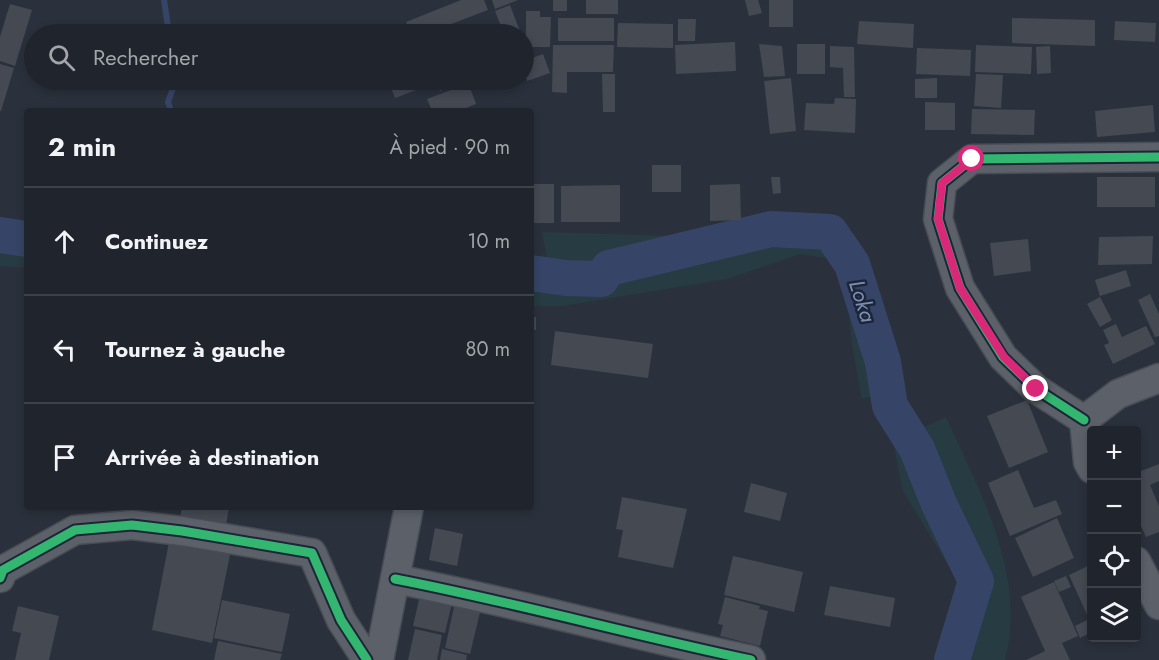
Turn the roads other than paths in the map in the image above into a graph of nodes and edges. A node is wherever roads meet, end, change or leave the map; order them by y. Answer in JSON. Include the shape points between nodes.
{"nodes":[{"id":1,"x":1159,"y":157,"type":"edge"},
{"id":2,"x":1159,"y":378,"type":"edge"},
{"id":3,"x":1084,"y":420,"type":"junction"},
{"id":4,"x":1087,"y":452,"type":"edge"},
{"id":5,"x":408,"y":510,"type":"edge"},
{"id":6,"x":1141,"y":569,"type":"edge"},
{"id":7,"x":0,"y":578,"type":"edge"},
{"id":8,"x":394,"y":579,"type":"junction"},
{"id":9,"x":1159,"y":604,"type":"edge"},
{"id":10,"x":367,"y":660,"type":"edge"},
{"id":11,"x":379,"y":660,"type":"edge"},
{"id":12,"x":751,"y":660,"type":"edge"}],
"edges":[{"from":1,"to":3,"type":"street","via":[[972,159],[942,183],[938,219],[960,288],[1004,357],[1036,389]]},
{"from":2,"to":3,"type":"street","via":[[1118,394]]},
{"from":3,"to":4,"type":"street"},
{"from":5,"to":8,"type":"street"},
{"from":6,"to":9,"type":"street"},
{"from":7,"to":10,"type":"street","via":[[3,570],[75,530],[132,525],[312,553],[341,620]]},
{"from":8,"to":11,"type":"street"},
{"from":8,"to":12,"type":"street"}]}
